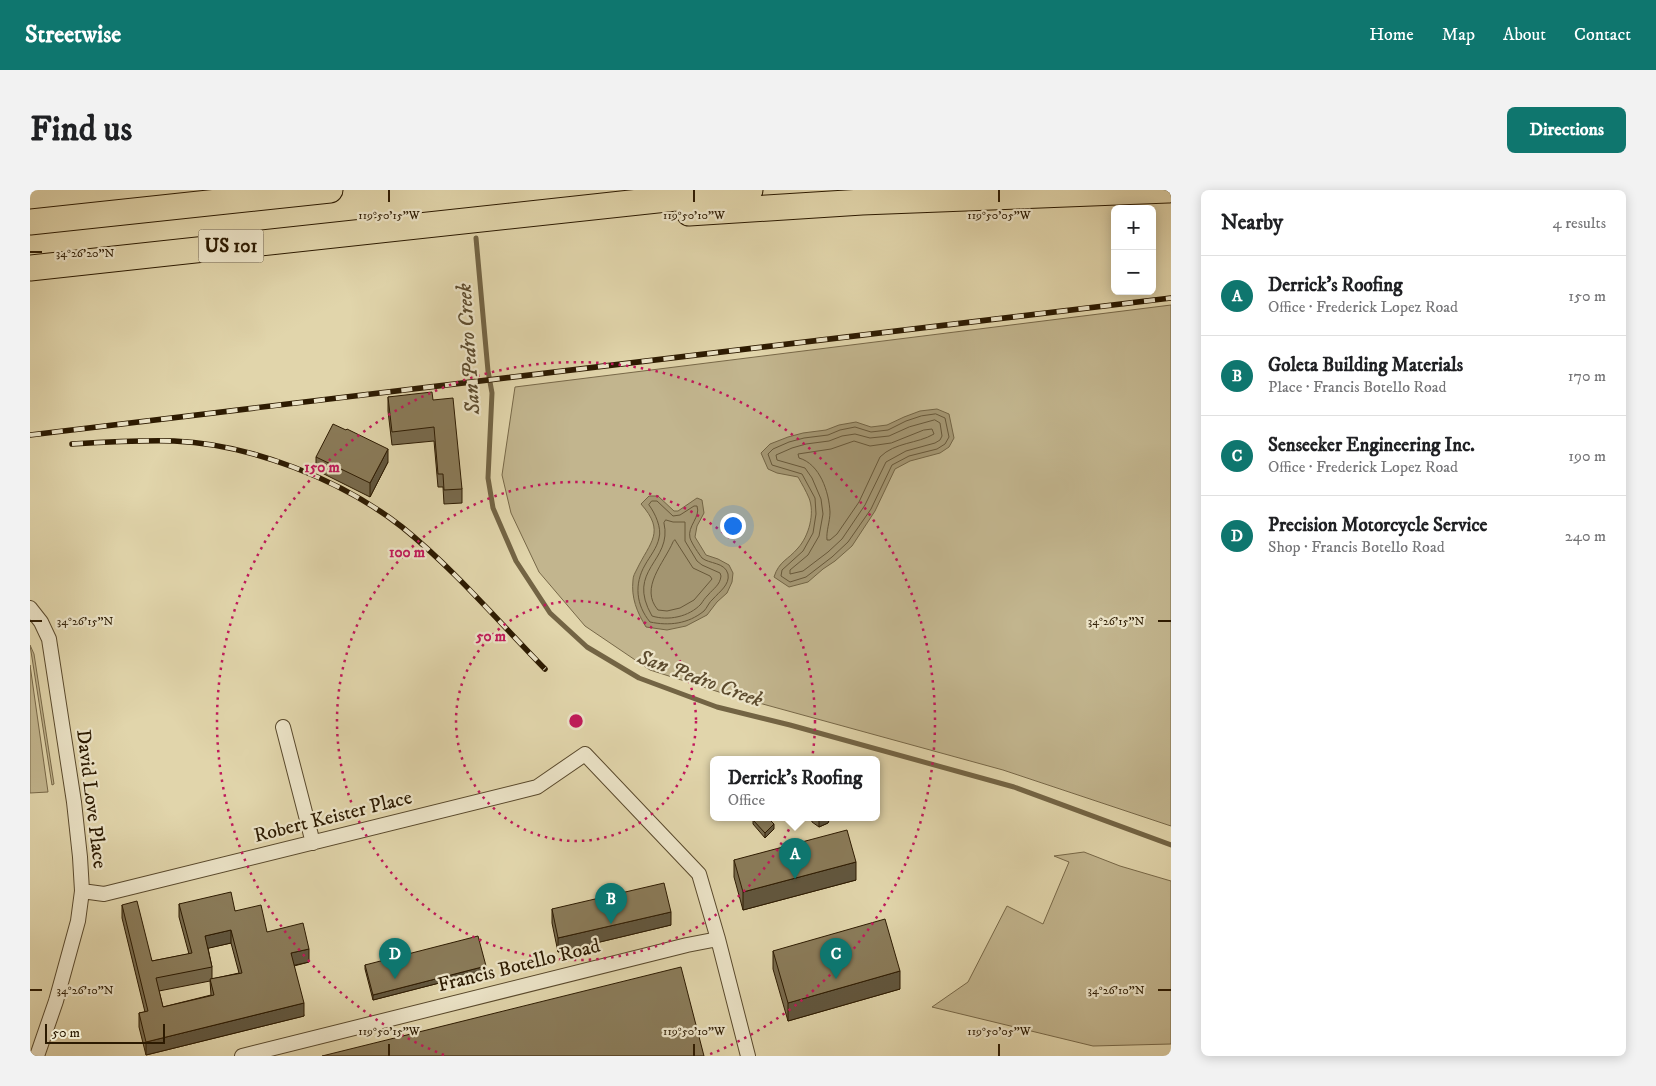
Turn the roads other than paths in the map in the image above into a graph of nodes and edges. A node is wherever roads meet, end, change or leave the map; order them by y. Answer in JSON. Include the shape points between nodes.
{"nodes":[{"id":1,"x":330,"y":190,"type":"edge"},
{"id":2,"x":750,"y":190,"type":"edge"},
{"id":3,"x":1168,"y":190,"type":"edge"},
{"id":4,"x":597,"y":207,"type":"junction"},
{"id":5,"x":30,"y":222,"type":"edge"},
{"id":6,"x":30,"y":268,"type":"edge"},
{"id":7,"x":30,"y":608,"type":"edge"},
{"id":8,"x":283,"y":727,"type":"dead end"},
{"id":9,"x":313,"y":843,"type":"junction"},
{"id":10,"x":82,"y":891,"type":"junction"},
{"id":11,"x":718,"y":940,"type":"junction"},
{"id":12,"x":37,"y":1056,"type":"edge"},
{"id":13,"x":242,"y":1056,"type":"edge"},
{"id":14,"x":748,"y":1056,"type":"edge"}],
"edges":[{"from":1,"to":5,"type":"highway","number":"US 101"},
{"from":2,"to":4,"type":"highway","number":"US 101"},
{"from":3,"to":4,"type":"highway","via":[[862,202],[663,214]]},
{"from":4,"to":6,"type":"highway","number":"US 101"},
{"from":7,"to":10,"type":"street","name":"David Love Place","via":[[49,640],[74,802]]},
{"from":8,"to":9,"type":"street"},
{"from":9,"to":10,"type":"street","name":"Robert Keister Place","via":[[104,894]]},
{"from":9,"to":11,"type":"street","name":"Robert Keister Place","via":[[537,787],[585,754],[699,874]]},
{"from":10,"to":12,"type":"street","name":"David Love Place","via":[[76,930]]},
{"from":11,"to":13,"type":"street","name":"Francis Botello Road","via":[[693,943]]},
{"from":11,"to":14,"type":"street"}]}
